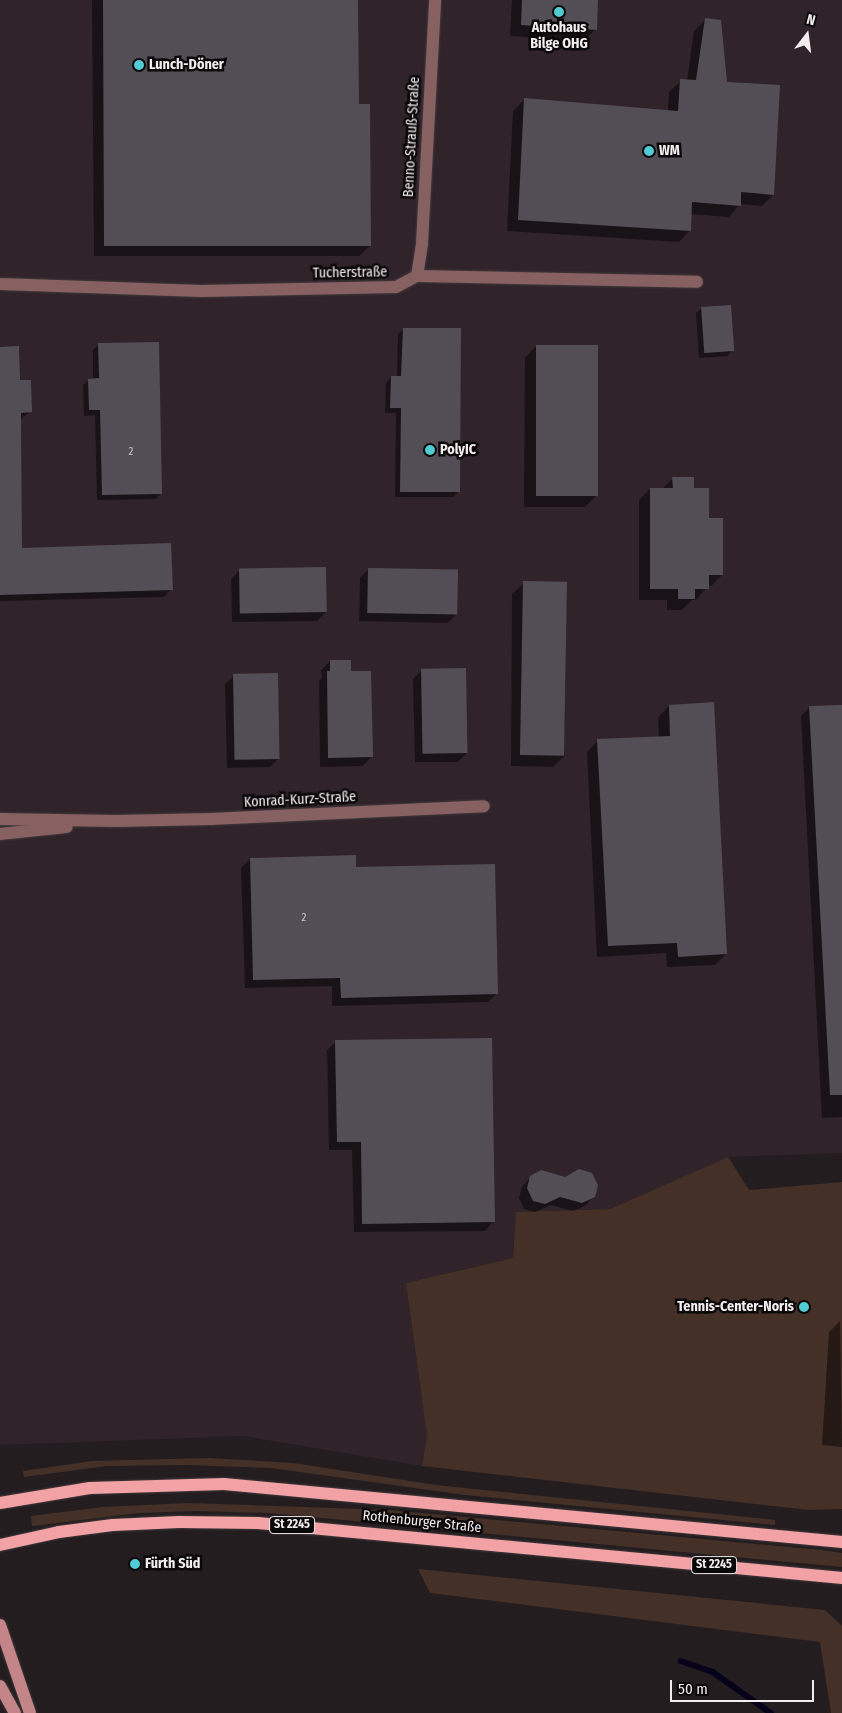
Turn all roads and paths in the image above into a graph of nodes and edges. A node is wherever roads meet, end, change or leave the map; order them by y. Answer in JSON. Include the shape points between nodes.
{"nodes":[{"id":1,"x":435,"y":0,"type":"edge"},
{"id":2,"x":416,"y":276,"type":"junction"},
{"id":3,"x":697,"y":282,"type":"dead end"},
{"id":4,"x":0,"y":284,"type":"edge"},
{"id":5,"x":484,"y":806,"type":"dead end"},
{"id":6,"x":0,"y":819,"type":"edge"},
{"id":7,"x":116,"y":821,"type":"junction"},
{"id":8,"x":0,"y":834,"type":"edge"},
{"id":9,"x":0,"y":1503,"type":"edge"},
{"id":10,"x":842,"y":1542,"type":"edge"},
{"id":11,"x":0,"y":1544,"type":"edge"},
{"id":12,"x":842,"y":1578,"type":"edge"},
{"id":13,"x":0,"y":1625,"type":"edge"},
{"id":14,"x":0,"y":1686,"type":"edge"},
{"id":15,"x":15,"y":1713,"type":"edge"},
{"id":16,"x":30,"y":1713,"type":"edge"}],
"edges":[{"from":1,"to":2,"type":"street","name":"Benno-Strauß-Straße","via":[[422,243]]},
{"from":2,"to":3,"type":"street"},
{"from":2,"to":4,"type":"street","name":"Tucherstraße","via":[[396,288],[201,291]]},
{"from":5,"to":7,"type":"street","name":"Konrad-Kurz-Straße"},
{"from":6,"to":7,"type":"street","name":"Konrad-Kurz-Straße"},
{"from":7,"to":8,"type":"street","name":"Konrad-Kurz-Straße"},
{"from":9,"to":10,"type":"main road","name":"Rothenburger Straße","via":[[90,1488],[224,1484]]},
{"from":11,"to":12,"type":"main road","name":"Rothenburger Straße","number":"St 2245","via":[[113,1525],[258,1523]]},
{"from":13,"to":16,"type":"main road"},
{"from":14,"to":15,"type":"main road"}]}
